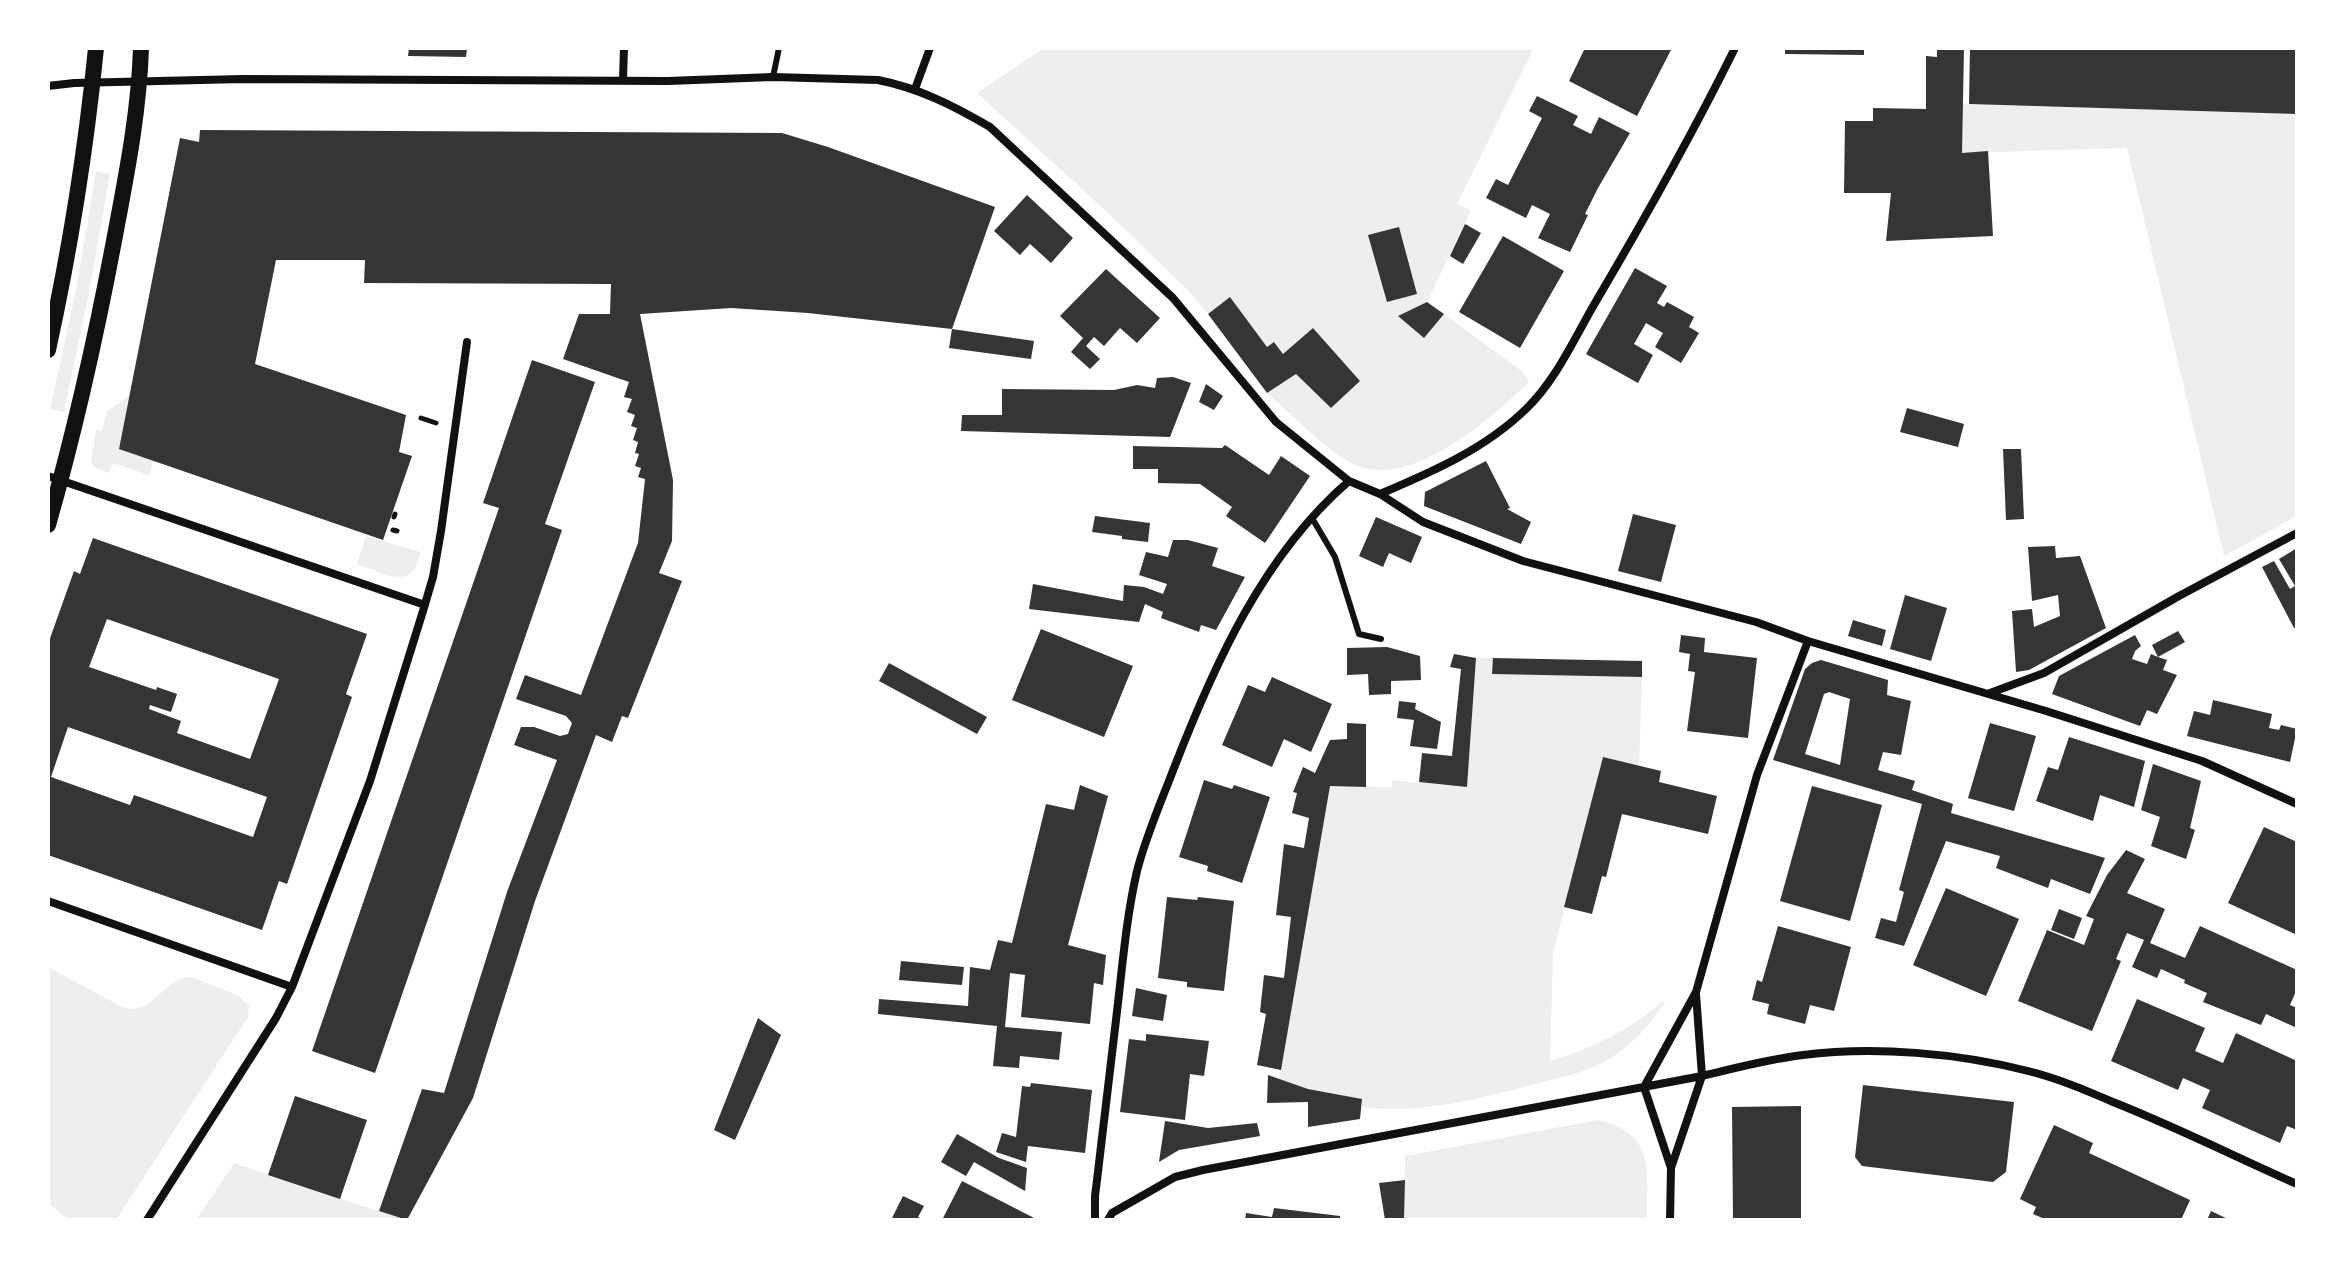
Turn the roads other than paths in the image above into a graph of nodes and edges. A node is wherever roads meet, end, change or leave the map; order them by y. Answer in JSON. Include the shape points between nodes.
{"nodes":[{"id":1,"x":96,"y":48,"type":"edge"},
{"id":2,"x":141,"y":48,"type":"edge"},
{"id":3,"x":624,"y":48,"type":"edge"},
{"id":4,"x":779,"y":48,"type":"edge"},
{"id":5,"x":930,"y":48,"type":"edge"},
{"id":6,"x":1735,"y":48,"type":"edge"},
{"id":7,"x":773,"y":77,"type":"junction"},
{"id":8,"x":623,"y":80,"type":"junction"},
{"id":9,"x":140,"y":82,"type":"junction"},
{"id":10,"x":93,"y":83,"type":"junction"},
{"id":11,"x":48,"y":86,"type":"edge"},
{"id":12,"x":915,"y":89,"type":"junction"},
{"id":13,"x":467,"y":342,"type":"dead end"},
{"id":14,"x":48,"y":350,"type":"edge"},
{"id":15,"x":54,"y":478,"type":"edge"},
{"id":16,"x":1349,"y":481,"type":"junction"},
{"id":17,"x":1380,"y":494,"type":"junction"},
{"id":18,"x":1312,"y":518,"type":"junction"},
{"id":19,"x":48,"y":525,"type":"edge"},
{"id":20,"x":2297,"y":533,"type":"edge"},
{"id":21,"x":425,"y":605,"type":"junction"},
{"id":22,"x":1381,"y":639,"type":"dead end"},
{"id":23,"x":1808,"y":641,"type":"junction"},
{"id":24,"x":1988,"y":694,"type":"junction"},
{"id":25,"x":2297,"y":804,"type":"edge"},
{"id":26,"x":48,"y":901,"type":"edge"},
{"id":27,"x":292,"y":987,"type":"junction"},
{"id":28,"x":1696,"y":992,"type":"junction"},
{"id":29,"x":1702,"y":1076,"type":"junction"},
{"id":30,"x":1644,"y":1087,"type":"junction"},
{"id":31,"x":1671,"y":1168,"type":"junction"},
{"id":32,"x":2297,"y":1184,"type":"edge"},
{"id":33,"x":147,"y":1220,"type":"edge"},
{"id":34,"x":1095,"y":1220,"type":"edge"},
{"id":35,"x":1108,"y":1220,"type":"edge"},
{"id":36,"x":1670,"y":1220,"type":"edge"}],
"edges":[{"from":1,"to":10,"type":"main road"},
{"from":2,"to":9,"type":"main road"},
{"from":3,"to":8,"type":"street"},
{"from":4,"to":7,"type":"lane"},
{"from":5,"to":12,"type":"street"},
{"from":6,"to":17,"type":"street","via":[[1547,387],[1477,447]]},
{"from":7,"to":8,"type":"street"},
{"from":7,"to":12,"type":"street","via":[[878,80]]},
{"from":8,"to":9,"type":"street"},
{"from":9,"to":10,"type":"street"},
{"from":9,"to":15,"type":"main road","via":[[76,425]]},
{"from":10,"to":11,"type":"street"},
{"from":10,"to":14,"type":"main road"},
{"from":12,"to":16,"type":"street","via":[[990,127],[1173,298],[1276,422]]},
{"from":13,"to":21,"type":"street","via":[[441,531]]},
{"from":15,"to":19,"type":"main road"},
{"from":15,"to":21,"type":"street"},
{"from":16,"to":17,"type":"street"},
{"from":16,"to":18,"type":"street"},
{"from":17,"to":23,"type":"street","via":[[1423,522],[1523,561],[1756,622]]},
{"from":18,"to":22,"type":"lane","via":[[1335,557],[1359,634]]},
{"from":18,"to":34,"type":"street","via":[[1259,590],[1198,708],[1137,872]]},
{"from":20,"to":24,"type":"street","via":[[2056,667]]},
{"from":21,"to":27,"type":"street","via":[[370,781]]},
{"from":23,"to":24,"type":"street"},
{"from":23,"to":28,"type":"street","via":[[1764,755]]},
{"from":24,"to":25,"type":"street","via":[[2202,761]]},
{"from":26,"to":27,"type":"street"},
{"from":27,"to":33,"type":"street"},
{"from":28,"to":29,"type":"street"},
{"from":28,"to":30,"type":"street"},
{"from":29,"to":30,"type":"street"},
{"from":29,"to":31,"type":"street"},
{"from":29,"to":32,"type":"street","via":[[1805,1055],[1860,1052],[1962,1058],[2080,1088]]},
{"from":30,"to":31,"type":"street"},
{"from":30,"to":35,"type":"street","via":[[1203,1170],[1175,1177]]},
{"from":31,"to":36,"type":"street"}]}
